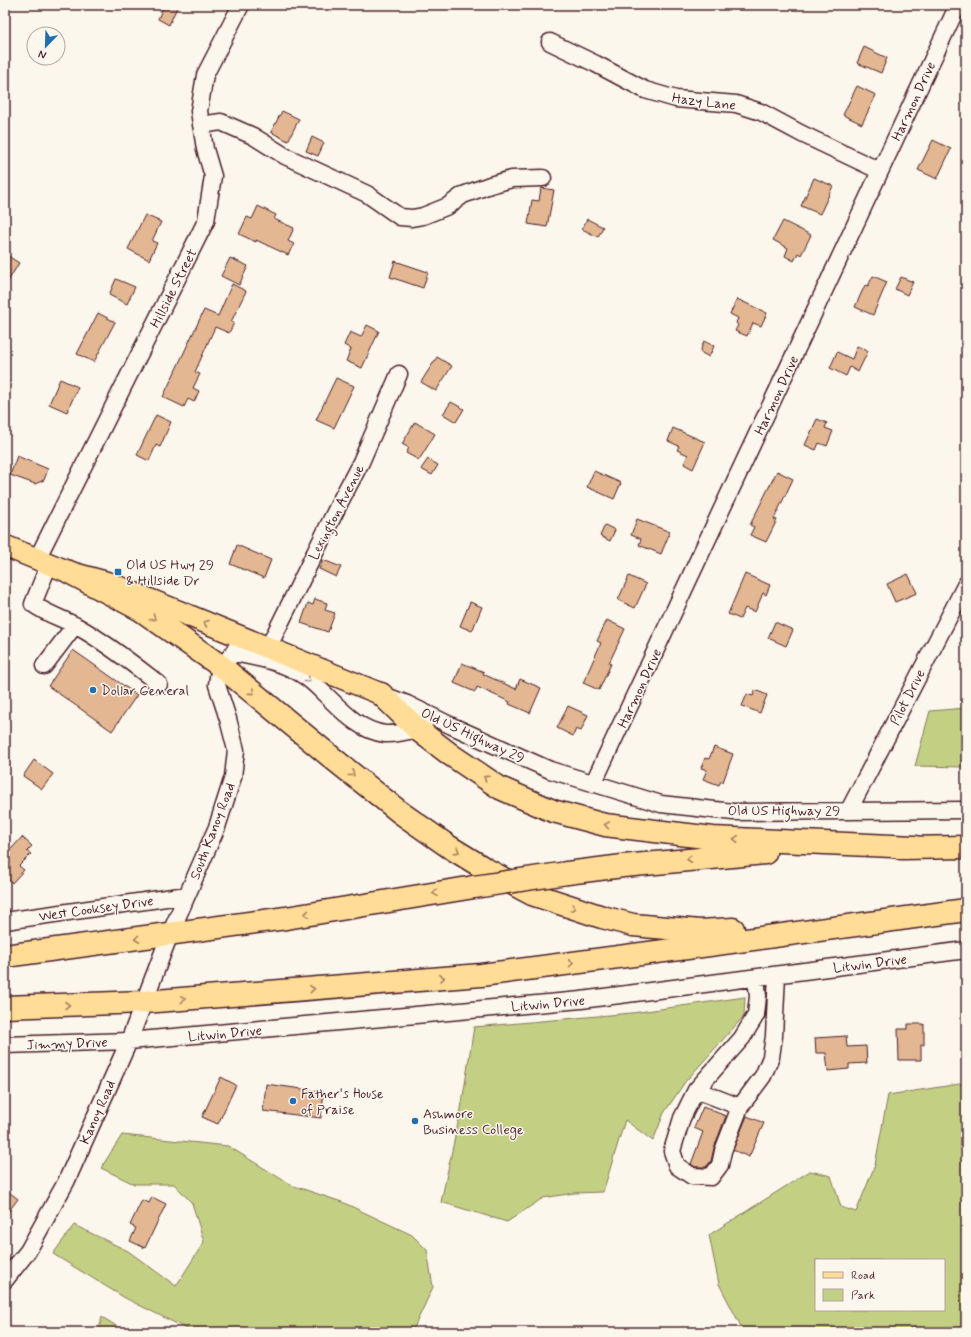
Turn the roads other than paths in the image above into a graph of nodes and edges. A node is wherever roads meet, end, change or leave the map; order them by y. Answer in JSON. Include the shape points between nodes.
{"nodes":[{"id":1,"x":241,"y":5,"type":"edge"},
{"id":2,"x":958,"y":5,"type":"edge"},
{"id":3,"x":550,"y":42,"type":"dead end"},
{"id":4,"x":201,"y":125,"type":"junction"},
{"id":5,"x":880,"y":171,"type":"junction"},
{"id":6,"x":543,"y":178,"type":"dead end"},
{"id":7,"x":399,"y":374,"type":"dead end"},
{"id":8,"x":5,"y":546,"type":"edge"},
{"id":9,"x":43,"y":561,"type":"junction"},
{"id":10,"x":70,"y":572,"type":"junction"},
{"id":11,"x":966,"y":584,"type":"edge"},
{"id":12,"x":75,"y":625,"type":"junction"},
{"id":13,"x":268,"y":648,"type":"junction"},
{"id":14,"x":233,"y":653,"type":"junction"},
{"id":15,"x":44,"y":666,"type":"dead end"},
{"id":16,"x":159,"y":684,"type":"dead end"},
{"id":17,"x":381,"y":694,"type":"junction"},
{"id":18,"x":452,"y":726,"type":"junction"},
{"id":19,"x":417,"y":730,"type":"junction"},
{"id":20,"x":593,"y":784,"type":"junction"},
{"id":21,"x":849,"y":810,"type":"junction"},
{"id":22,"x":966,"y":810,"type":"edge"},
{"id":23,"x":966,"y":847,"type":"edge"},
{"id":24,"x":915,"y":848,"type":"junction"},
{"id":25,"x":187,"y":895,"type":"junction"},
{"id":26,"x":966,"y":910,"type":"edge"},
{"id":27,"x":917,"y":916,"type":"junction"},
{"id":28,"x":5,"y":921,"type":"edge"},
{"id":29,"x":170,"y":934,"type":"junction"},
{"id":30,"x":966,"y":950,"type":"edge"},
{"id":31,"x":5,"y":956,"type":"edge"},
{"id":32,"x":777,"y":975,"type":"junction"},
{"id":33,"x":756,"y":978,"type":"junction"},
{"id":34,"x":144,"y":1002,"type":"junction"},
{"id":35,"x":5,"y":1007,"type":"edge"},
{"id":36,"x":128,"y":1042,"type":"junction"},
{"id":37,"x":5,"y":1045,"type":"edge"},
{"id":38,"x":696,"y":1090,"type":"junction"},
{"id":39,"x":740,"y":1107,"type":"junction"},
{"id":40,"x":5,"y":1280,"type":"edge"}],
"edges":[{"from":1,"to":4,"type":"street","name":"Hillside Street","via":[[205,75],[199,111]]},
{"from":2,"to":5,"type":"street","name":"Harmon Drive"},
{"from":3,"to":5,"type":"street","name":"Hazy Lane","via":[[645,90],[676,99],[736,104],[761,112]]},
{"from":4,"to":6,"type":"street","via":[[222,122],[246,133],[285,156],[367,194],[400,217],[423,216],[448,206],[463,195],[512,179]]},
{"from":4,"to":9,"type":"street","name":"Hillside Street","via":[[213,176],[206,221]]},
{"from":5,"to":20,"type":"street","name":"Harmon Drive"},
{"from":7,"to":13,"type":"street","name":"Lexington Avenue","via":[[362,462]]},
{"from":8,"to":9,"type":"main road","name":"Old US Highway 29"},
{"from":9,"to":10,"type":"main road","name":"Old US Highway 29"},
{"from":9,"to":12,"type":"street","name":"Hillside Street","via":[[33,604],[44,612]]},
{"from":10,"to":14,"type":"highway","one_way":true,"via":[[141,610]]},
{"from":14,"to":10,"type":"main road","name":"Old US Highway 29","one_way":true,"via":[[109,583]]},
{"from":11,"to":21,"type":"street","name":"Pilot Drive"},
{"from":12,"to":15,"type":"street"},
{"from":12,"to":16,"type":"street","via":[[99,639]]},
{"from":13,"to":14,"type":"main road","name":"Old US Highway 29"},
{"from":13,"to":17,"type":"main road","name":"Old US Highway 29"},
{"from":14,"to":19,"type":"street","one_way":true,"via":[[270,660],[306,677],[352,719],[366,728],[387,734]]},
{"from":14,"to":25,"type":"street","name":"South Kanoy Road","via":[[218,677],[217,685],[236,750],[233,777],[217,827]]},
{"from":14,"to":27,"type":"highway","one_way":true,"via":[[336,761],[401,813],[481,866],[532,894],[633,925],[700,931]]},
{"from":17,"to":18,"type":"street","name":"Old US Highway 29"},
{"from":17,"to":19,"type":"highway"},
{"from":18,"to":19,"type":"street"},
{"from":18,"to":20,"type":"street","name":"Old US Highway 29","via":[[550,770]]},
{"from":24,"to":19,"type":"highway","one_way":true,"via":[[713,838],[605,825],[553,811],[500,788]]},
{"from":20,"to":21,"type":"street","name":"Old US Highway 29","via":[[660,804],[733,812]]},
{"from":21,"to":22,"type":"street","name":"Old US Highway 29"},
{"from":23,"to":24,"type":"highway"},
{"from":24,"to":29,"type":"highway","one_way":true,"bridge":true,"via":[[833,848],[735,854],[623,866]]},
{"from":25,"to":28,"type":"street","name":"West Cooksey Drive"},
{"from":25,"to":29,"type":"street","name":"South Kanoy Road"},
{"from":26,"to":27,"type":"highway"},
{"from":34,"to":27,"type":"highway","one_way":true,"via":[[481,975]]},
{"from":29,"to":31,"type":"highway","one_way":true},
{"from":29,"to":34,"type":"street","name":"Kanoy Road"},
{"from":30,"to":32,"type":"street","name":"Litwin Drive"},
{"from":32,"to":33,"type":"street","name":"Litwin Drive"},
{"from":32,"to":39,"type":"street","via":[[771,1057],[763,1076]]},
{"from":33,"to":36,"type":"street","name":"Litwin Drive","via":[[581,1000]]},
{"from":33,"to":38,"type":"street","via":[[756,1015],[742,1038]]},
{"from":35,"to":34,"type":"highway","one_way":true},
{"from":34,"to":36,"type":"street","name":"Kanoy Road"},
{"from":36,"to":37,"type":"street","name":"Jimmy Drive"},
{"from":36,"to":40,"type":"street","name":"Kanoy Road","via":[[66,1182],[28,1251]]},
{"from":38,"to":39,"type":"street"},
{"from":38,"to":39,"type":"street","via":[[682,1118],[672,1151],[677,1166],[692,1176],[711,1177],[720,1165]]}]}
